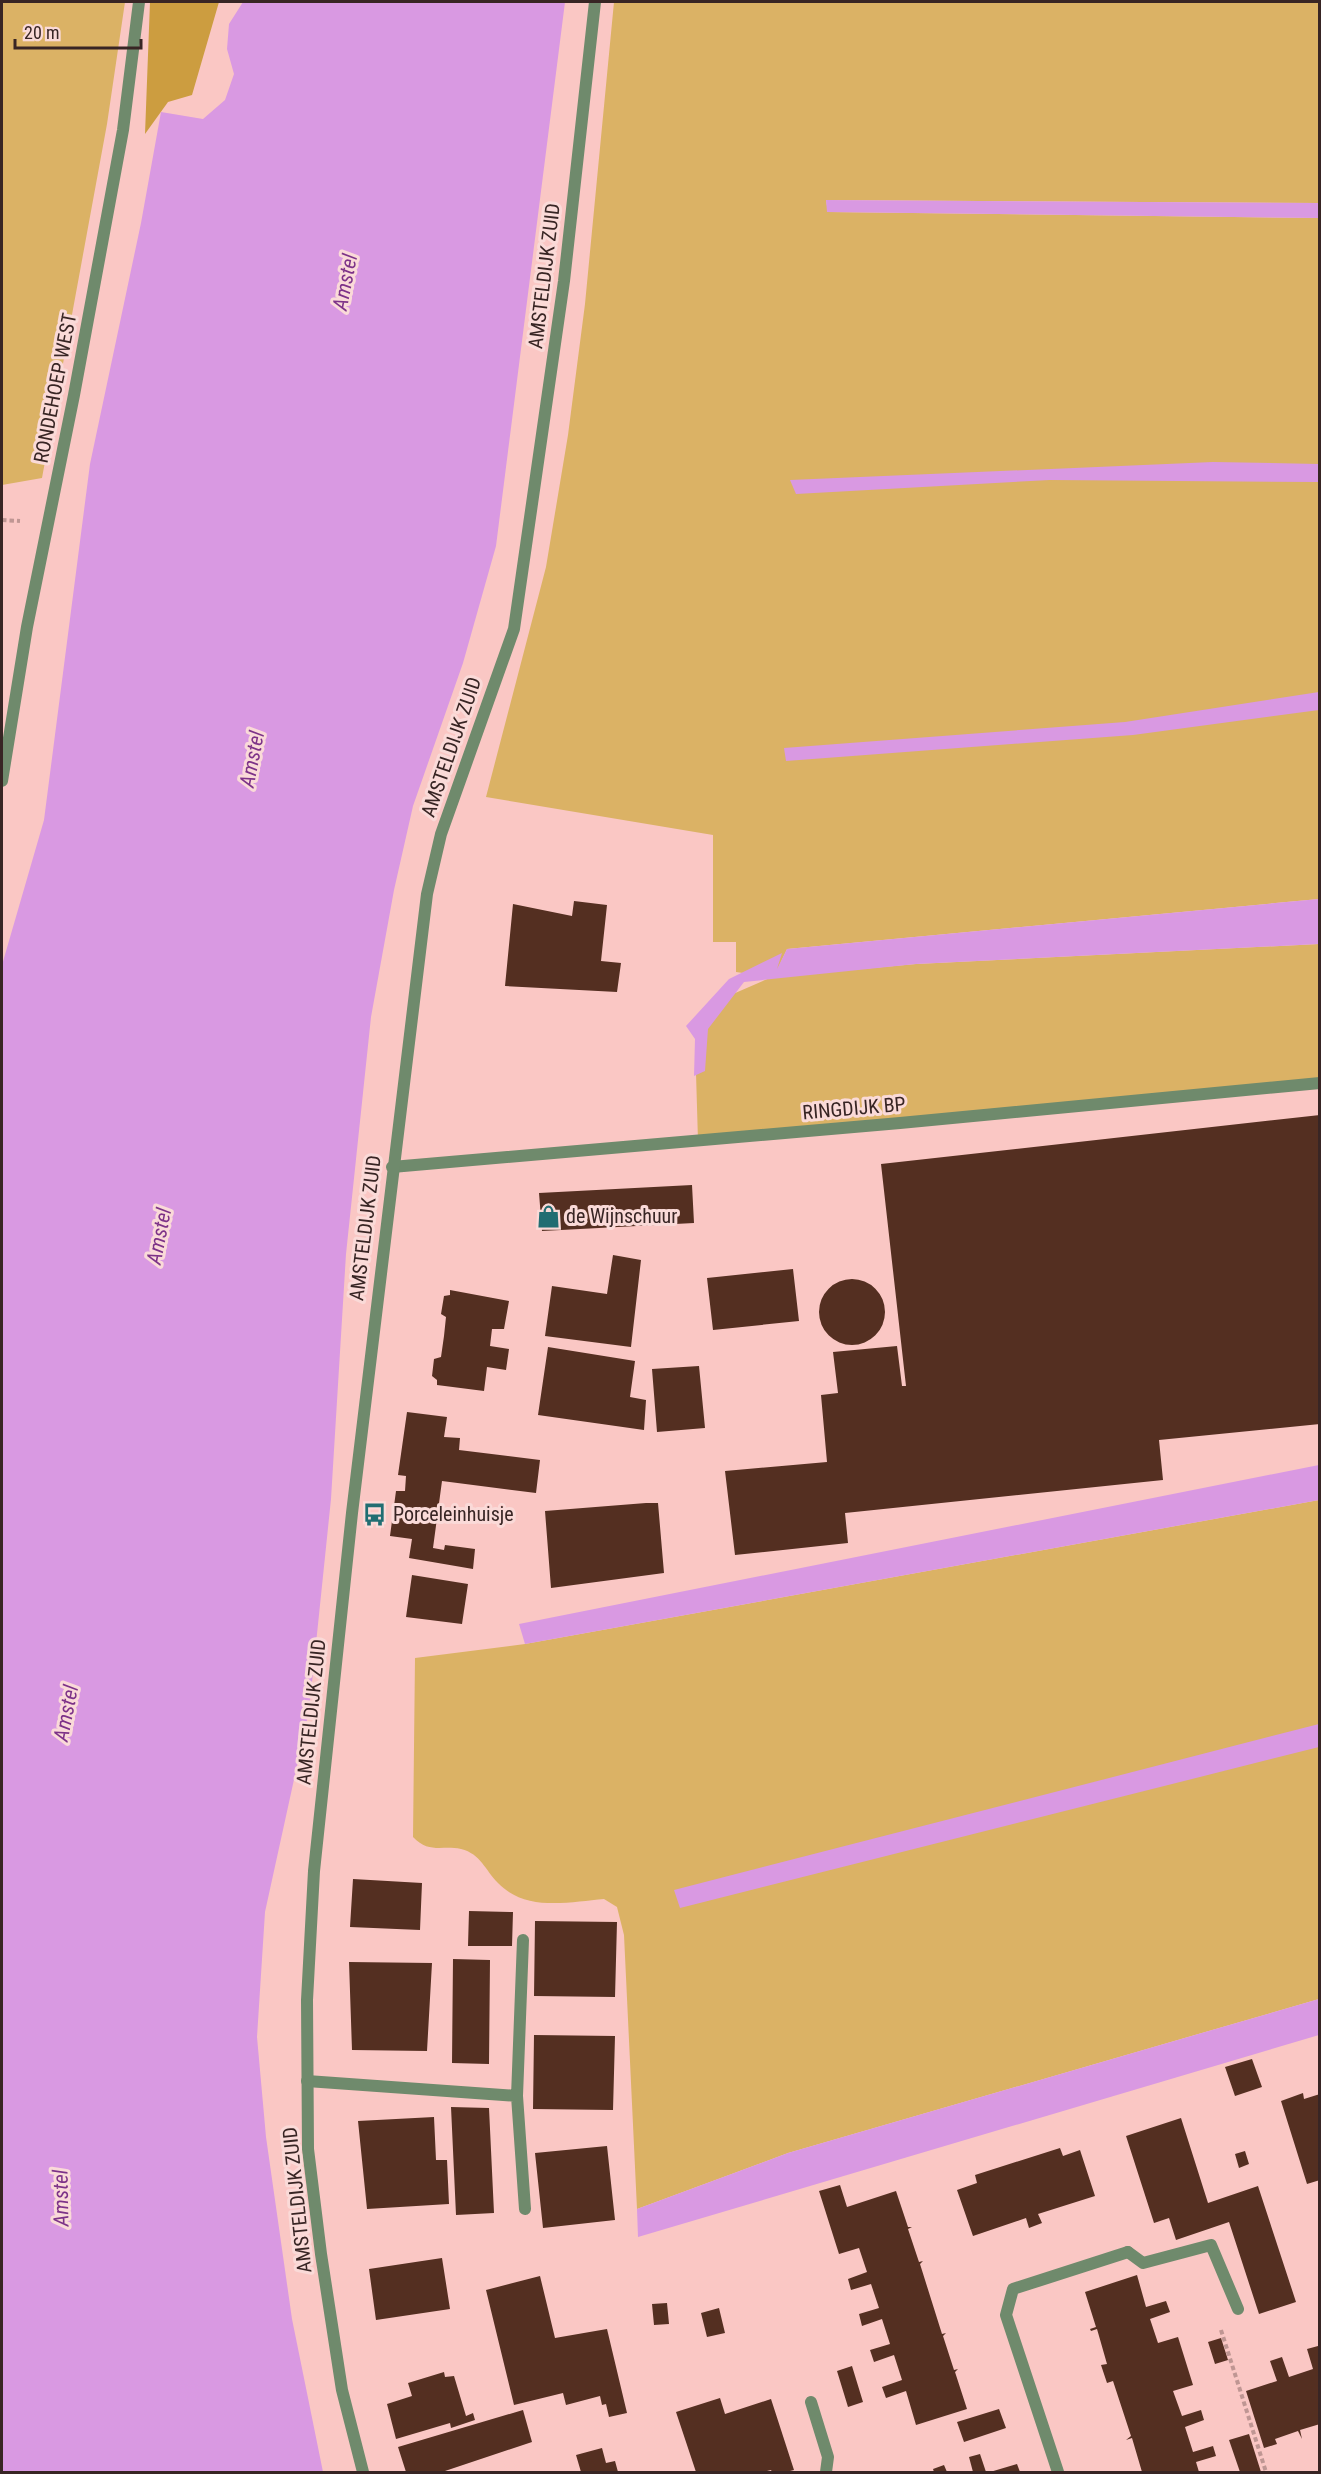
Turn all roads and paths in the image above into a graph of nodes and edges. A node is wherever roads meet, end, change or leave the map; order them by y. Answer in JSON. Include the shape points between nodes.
{"nodes":[{"id":1,"x":139,"y":2,"type":"edge"},
{"id":2,"x":595,"y":2,"type":"edge"},
{"id":3,"x":2,"y":781,"type":"edge"},
{"id":4,"x":1320,"y":1083,"type":"edge"},
{"id":5,"x":392,"y":1167,"type":"junction"},
{"id":6,"x":523,"y":1940,"type":"dead end"},
{"id":7,"x":307,"y":2081,"type":"junction"},
{"id":8,"x":517,"y":2096,"type":"junction"},
{"id":9,"x":525,"y":2210,"type":"dead end"},
{"id":10,"x":1238,"y":2309,"type":"joint"},
{"id":11,"x":811,"y":2402,"type":"dead end"},
{"id":12,"x":363,"y":2472,"type":"edge"},
{"id":13,"x":826,"y":2472,"type":"edge"},
{"id":14,"x":1058,"y":2472,"type":"edge"},
{"id":15,"x":1266,"y":2472,"type":"edge"}],
"edges":[{"from":1,"to":3,"type":"street","name":"RONDEHOEP WEST","via":[[123,130],[27,627]]},
{"from":2,"to":5,"type":"street","name":"AMSTELDIJK ZUID","via":[[562,293],[514,629],[441,834],[427,894]]},
{"from":4,"to":5,"type":"street","name":"RINGDIJK BP"},
{"from":5,"to":7,"type":"street","name":"AMSTELDIJK ZUID","via":[[314,1871]]},
{"from":6,"to":8,"type":"street"},
{"from":7,"to":8,"type":"street"},
{"from":7,"to":12,"type":"street","name":"AMSTELDIJK ZUID","via":[[308,2149],[321,2254],[342,2390]]},
{"from":8,"to":9,"type":"street"},
{"from":10,"to":14,"type":"street","via":[[1211,2245],[1143,2263],[1128,2252],[1013,2289],[1006,2315]]},
{"from":10,"to":15,"type":"path","via":[[1220,2329]]},
{"from":11,"to":13,"type":"street","via":[[828,2457]]}]}
